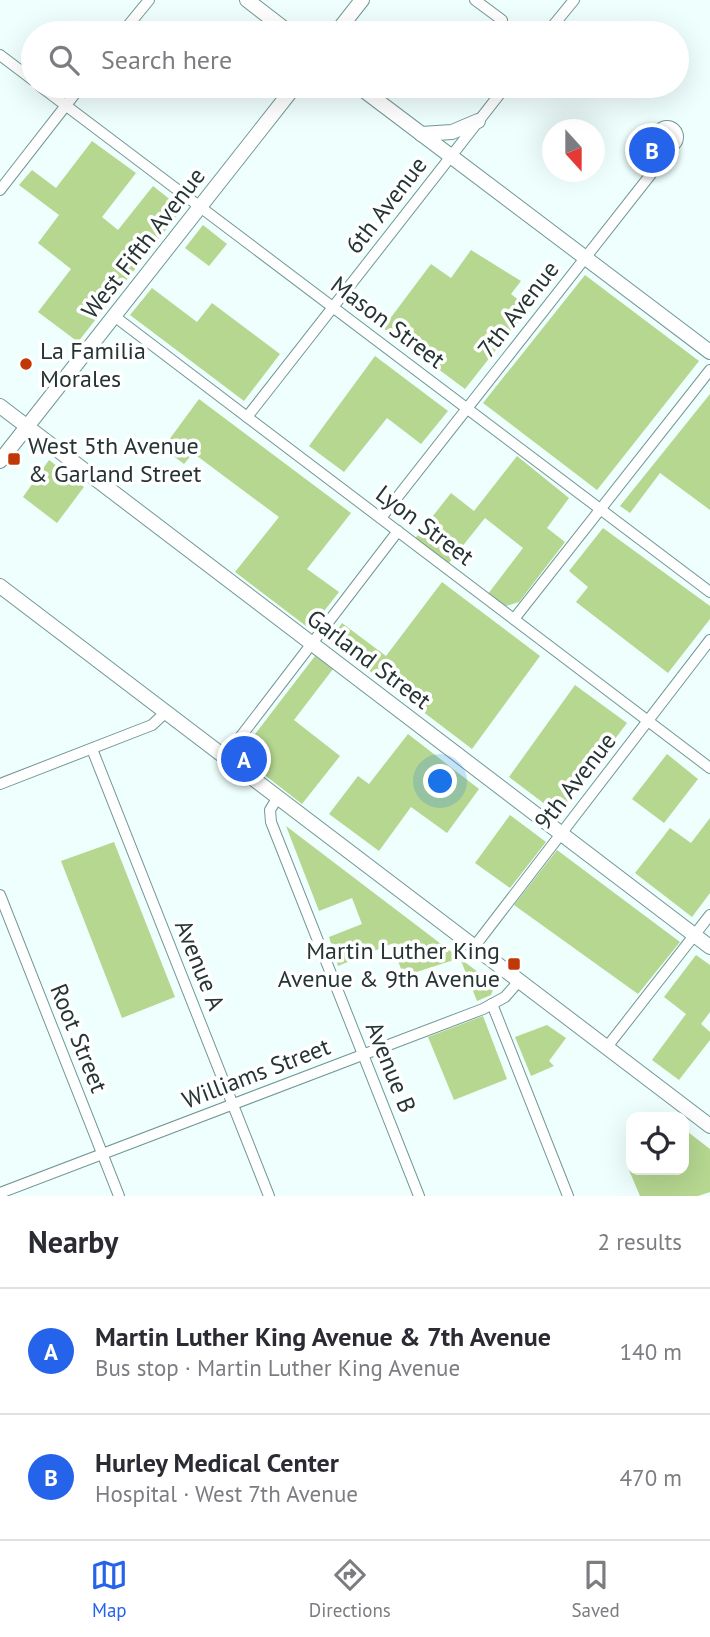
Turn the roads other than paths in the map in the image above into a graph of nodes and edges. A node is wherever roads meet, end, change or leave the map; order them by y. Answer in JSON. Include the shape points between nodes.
{"nodes":[{"id":1,"x":149,"y":0,"type":"edge"},
{"id":2,"x":247,"y":0,"type":"edge"},
{"id":3,"x":362,"y":0,"type":"edge"},
{"id":4,"x":475,"y":0,"type":"edge"},
{"id":5,"x":574,"y":0,"type":"edge"},
{"id":6,"x":502,"y":20,"type":"dead end"},
{"id":7,"x":132,"y":21,"type":"edge"},
{"id":8,"x":274,"y":21,"type":"edge"},
{"id":9,"x":345,"y":21,"type":"edge"},
{"id":10,"x":557,"y":21,"type":"edge"},
{"id":11,"x":0,"y":55,"type":"edge"},
{"id":12,"x":21,"y":71,"type":"edge"},
{"id":13,"x":56,"y":98,"type":"edge"},
{"id":14,"x":72,"y":98,"type":"edge"},
{"id":15,"x":286,"y":98,"type":"edge"},
{"id":16,"x":374,"y":98,"type":"edge"},
{"id":17,"x":496,"y":98,"type":"edge"},
{"id":18,"x":66,"y":105,"type":"junction"},
{"id":19,"x":478,"y":121,"type":"junction"},
{"id":20,"x":421,"y":134,"type":"junction"},
{"id":21,"x":668,"y":148,"type":"dead end"},
{"id":22,"x":451,"y":156,"type":"junction"},
{"id":23,"x":0,"y":190,"type":"edge"},
{"id":24,"x":200,"y":207,"type":"junction"},
{"id":25,"x":585,"y":257,"type":"junction"},
{"id":26,"x":333,"y":307,"type":"junction"},
{"id":27,"x":114,"y":316,"type":"junction"},
{"id":28,"x":710,"y":352,"type":"edge"},
{"id":29,"x":710,"y":370,"type":"edge"},
{"id":30,"x":0,"y":407,"type":"edge"},
{"id":31,"x":466,"y":408,"type":"junction"},
{"id":32,"x":247,"y":417,"type":"junction"},
{"id":33,"x":27,"y":427,"type":"junction"},
{"id":34,"x":0,"y":461,"type":"edge"},
{"id":35,"x":600,"y":509,"type":"junction"},
{"id":36,"x":381,"y":518,"type":"junction"},
{"id":37,"x":398,"y":531,"type":"junction"},
{"id":38,"x":0,"y":586,"type":"edge"},
{"id":39,"x":710,"y":592,"type":"edge"},
{"id":40,"x":514,"y":619,"type":"junction"},
{"id":41,"x":710,"y":640,"type":"edge"},
{"id":42,"x":312,"y":644,"type":"junction"},
{"id":43,"x":166,"y":712,"type":"junction"},
{"id":44,"x":648,"y":720,"type":"junction"},
{"id":45,"x":92,"y":749,"type":"junction"},
{"id":46,"x":225,"y":757,"type":"junction"},
{"id":47,"x":710,"y":768,"type":"edge"},
{"id":48,"x":0,"y":784,"type":"edge"},
{"id":49,"x":278,"y":797,"type":"junction"},
{"id":50,"x":560,"y":834,"type":"junction"},
{"id":51,"x":0,"y":895,"type":"edge"},
{"id":52,"x":710,"y":915,"type":"edge"},
{"id":53,"x":694,"y":935,"type":"junction"},
{"id":54,"x":474,"y":947,"type":"junction"},
{"id":55,"x":710,"y":947,"type":"edge"},
{"id":56,"x":519,"y":981,"type":"junction"},
{"id":57,"x":492,"y":1004,"type":"junction"},
{"id":58,"x":607,"y":1047,"type":"junction"},
{"id":59,"x":363,"y":1055,"type":"junction"},
{"id":60,"x":233,"y":1105,"type":"junction"},
{"id":61,"x":710,"y":1126,"type":"edge"},
{"id":62,"x":103,"y":1154,"type":"junction"},
{"id":63,"x":0,"y":1193,"type":"edge"},
{"id":64,"x":119,"y":1196,"type":"edge"},
{"id":65,"x":269,"y":1196,"type":"edge"},
{"id":66,"x":419,"y":1196,"type":"edge"},
{"id":67,"x":568,"y":1196,"type":"edge"}],
"edges":[{"from":1,"to":7,"type":"street"},
{"from":2,"to":8,"type":"street"},
{"from":3,"to":9,"type":"street"},
{"from":4,"to":6,"type":"street"},
{"from":5,"to":10,"type":"street"},
{"from":11,"to":12,"type":"street"},
{"from":13,"to":18,"type":"street","name":"Mason Street"},
{"from":14,"to":18,"type":"street"},
{"from":15,"to":24,"type":"street","name":"West Fifth Avenue"},
{"from":16,"to":20,"type":"street"},
{"from":17,"to":19,"type":"street","name":"6th Avenue"},
{"from":18,"to":23,"type":"street"},
{"from":18,"to":24,"type":"street","name":"Mason Street"},
{"from":19,"to":20,"type":"street","via":[[452,132]]},
{"from":19,"to":22,"type":"street","name":"6th Avenue"},
{"from":20,"to":22,"type":"street"},
{"from":21,"to":25,"type":"street","name":"7th Avenue"},
{"from":22,"to":25,"type":"street"},
{"from":22,"to":26,"type":"street","name":"6th Avenue"},
{"from":24,"to":26,"type":"street","name":"Mason Street"},
{"from":24,"to":27,"type":"street","name":"West Fifth Avenue"},
{"from":25,"to":28,"type":"street"},
{"from":25,"to":31,"type":"street","name":"7th Avenue"},
{"from":26,"to":31,"type":"street","name":"Mason Street"},
{"from":26,"to":32,"type":"street","name":"6th Avenue"},
{"from":27,"to":32,"type":"street","name":"Lyon Street"},
{"from":27,"to":33,"type":"street","name":"West Fifth Avenue"},
{"from":29,"to":35,"type":"street"},
{"from":30,"to":33,"type":"street","name":"Garland Street"},
{"from":31,"to":35,"type":"street","name":"Mason Street"},
{"from":31,"to":36,"type":"street","name":"7th Avenue"},
{"from":32,"to":36,"type":"street","name":"Lyon Street"},
{"from":33,"to":34,"type":"street","name":"West Fifth Avenue"},
{"from":33,"to":42,"type":"street","name":"Garland Street"},
{"from":35,"to":39,"type":"street","name":"Mason Street"},
{"from":35,"to":40,"type":"street"},
{"from":36,"to":37,"type":"street","name":"Lyon Street"},
{"from":37,"to":40,"type":"street","name":"Lyon Street"},
{"from":37,"to":42,"type":"street"},
{"from":38,"to":43,"type":"street"},
{"from":40,"to":44,"type":"street","name":"Lyon Street"},
{"from":41,"to":44,"type":"street","name":"9th Avenue"},
{"from":42,"to":46,"type":"street"},
{"from":42,"to":50,"type":"street","name":"Garland Street"},
{"from":43,"to":45,"type":"street","via":[[152,725]]},
{"from":43,"to":46,"type":"street"},
{"from":44,"to":47,"type":"street","name":"Lyon Street"},
{"from":44,"to":50,"type":"street","name":"9th Avenue"},
{"from":45,"to":48,"type":"street"},
{"from":45,"to":60,"type":"street","name":"Avenue A"},
{"from":46,"to":49,"type":"street"},
{"from":49,"to":54,"type":"street"},
{"from":49,"to":59,"type":"street","name":"Avenue B","via":[[270,810],[271,822]]},
{"from":50,"to":53,"type":"street","name":"Garland Street"},
{"from":50,"to":54,"type":"street","name":"9th Avenue"},
{"from":51,"to":62,"type":"street","name":"Root Street"},
{"from":52,"to":53,"type":"street"},
{"from":53,"to":55,"type":"street","name":"Garland Street"},
{"from":53,"to":58,"type":"street"},
{"from":54,"to":56,"type":"street"},
{"from":56,"to":57,"type":"street","name":"Williams Street"},
{"from":56,"to":58,"type":"street"},
{"from":57,"to":59,"type":"street","name":"Williams Street"},
{"from":57,"to":67,"type":"street"},
{"from":58,"to":61,"type":"street"},
{"from":59,"to":60,"type":"street","name":"Williams Street"},
{"from":59,"to":66,"type":"street","name":"Avenue B"},
{"from":60,"to":62,"type":"street","name":"Williams Street"},
{"from":60,"to":65,"type":"street","name":"Avenue A"},
{"from":62,"to":63,"type":"street","name":"Williams Street"},
{"from":62,"to":64,"type":"street","name":"Root Street"}]}
